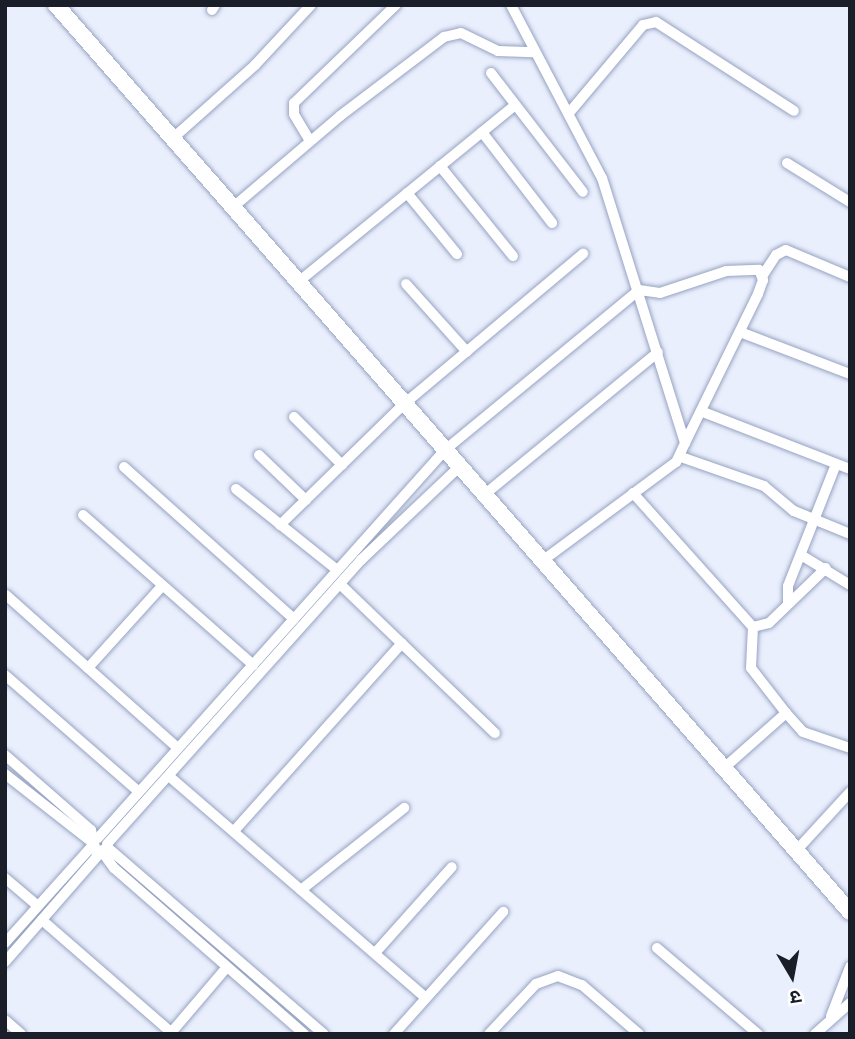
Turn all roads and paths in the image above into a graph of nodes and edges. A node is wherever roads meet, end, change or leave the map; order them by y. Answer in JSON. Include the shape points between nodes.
{"nodes":[{"id":1,"x":56,"y":5,"type":"edge"},
{"id":2,"x":311,"y":5,"type":"edge"},
{"id":3,"x":396,"y":5,"type":"edge"},
{"id":4,"x":511,"y":5,"type":"edge"},
{"id":5,"x":533,"y":52,"type":"junction"},
{"id":6,"x":491,"y":74,"type":"dead end"},
{"id":7,"x":515,"y":105,"type":"junction"},
{"id":8,"x":794,"y":111,"type":"dead end"},
{"id":9,"x":569,"y":113,"type":"junction"},
{"id":10,"x":482,"y":132,"type":"junction"},
{"id":11,"x":172,"y":139,"type":"junction"},
{"id":12,"x":310,"y":141,"type":"junction"},
{"id":13,"x":788,"y":163,"type":"dead end"},
{"id":14,"x":440,"y":166,"type":"junction"},
{"id":15,"x":583,"y":192,"type":"dead end"},
{"id":16,"x":407,"y":193,"type":"junction"},
{"id":17,"x":850,"y":202,"type":"edge"},
{"id":18,"x":232,"y":208,"type":"junction"},
{"id":19,"x":552,"y":223,"type":"dead end"},
{"id":20,"x":457,"y":254,"type":"dead end"},
{"id":21,"x":583,"y":254,"type":"dead end"},
{"id":22,"x":513,"y":256,"type":"dead end"},
{"id":23,"x":763,"y":275,"type":"junction"},
{"id":24,"x":850,"y":277,"type":"edge"},
{"id":25,"x":297,"y":283,"type":"junction"},
{"id":26,"x":406,"y":284,"type":"dead end"},
{"id":27,"x":639,"y":290,"type":"junction"},
{"id":28,"x":740,"y":332,"type":"junction"},
{"id":29,"x":467,"y":352,"type":"junction"},
{"id":30,"x":658,"y":352,"type":"junction"},
{"id":31,"x":850,"y":374,"type":"edge"},
{"id":32,"x":404,"y":404,"type":"junction"},
{"id":33,"x":703,"y":412,"type":"junction"},
{"id":34,"x":294,"y":417,"type":"dead end"},
{"id":35,"x":685,"y":443,"type":"junction"},
{"id":36,"x":445,"y":450,"type":"junction"},
{"id":37,"x":258,"y":455,"type":"dead end"},
{"id":38,"x":681,"y":457,"type":"junction"},
{"id":39,"x":836,"y":464,"type":"junction"},
{"id":40,"x":342,"y":465,"type":"junction"},
{"id":41,"x":124,"y":467,"type":"dead end"},
{"id":42,"x":459,"y":467,"type":"junction"},
{"id":43,"x":850,"y":469,"type":"edge"},
{"id":44,"x":236,"y":489,"type":"dead end"},
{"id":45,"x":633,"y":493,"type":"junction"},
{"id":46,"x":484,"y":495,"type":"junction"},
{"id":47,"x":306,"y":500,"type":"junction"},
{"id":48,"x":83,"y":515,"type":"dead end"},
{"id":49,"x":815,"y":520,"type":"junction"},
{"id":50,"x":280,"y":525,"type":"junction"},
{"id":51,"x":850,"y":534,"type":"edge"},
{"id":52,"x":801,"y":555,"type":"junction"},
{"id":53,"x":542,"y":561,"type":"junction"},
{"id":54,"x":826,"y":568,"type":"junction"},
{"id":55,"x":337,"y":570,"type":"junction"},
{"id":56,"x":340,"y":584,"type":"junction"},
{"id":57,"x":850,"y":585,"type":"edge"},
{"id":58,"x":162,"y":586,"type":"junction"},
{"id":59,"x":6,"y":595,"type":"edge"},
{"id":60,"x":788,"y":604,"type":"junction"},
{"id":61,"x":294,"y":620,"type":"junction"},
{"id":62,"x":753,"y":627,"type":"junction"},
{"id":63,"x":402,"y":643,"type":"junction"},
{"id":64,"x":253,"y":664,"type":"junction"},
{"id":65,"x":88,"y":668,"type":"junction"},
{"id":66,"x":5,"y":675,"type":"edge"},
{"id":67,"x":786,"y":713,"type":"junction"},
{"id":68,"x":495,"y":733,"type":"dead end"},
{"id":69,"x":178,"y":748,"type":"junction"},
{"id":70,"x":850,"y":748,"type":"edge"},
{"id":71,"x":5,"y":755,"type":"edge"},
{"id":72,"x":724,"y":768,"type":"junction"},
{"id":73,"x":5,"y":774,"type":"edge"},
{"id":74,"x":170,"y":777,"type":"junction"},
{"id":75,"x":138,"y":791,"type":"junction"},
{"id":76,"x":850,"y":792,"type":"edge"},
{"id":77,"x":404,"y":808,"type":"dead end"},
{"id":78,"x":234,"y":831,"type":"junction"},
{"id":79,"x":100,"y":845,"type":"junction"},
{"id":80,"x":796,"y":851,"type":"junction"},
{"id":81,"x":452,"y":867,"type":"dead end"},
{"id":82,"x":5,"y":878,"type":"edge"},
{"id":83,"x":301,"y":890,"type":"junction"},
{"id":84,"x":37,"y":906,"type":"junction"},
{"id":85,"x":503,"y":912,"type":"dead end"},
{"id":86,"x":850,"y":912,"type":"edge"},
{"id":87,"x":42,"y":920,"type":"junction"},
{"id":88,"x":5,"y":943,"type":"edge"},
{"id":89,"x":657,"y":948,"type":"dead end"},
{"id":90,"x":375,"y":953,"type":"junction"},
{"id":91,"x":5,"y":962,"type":"edge"},
{"id":92,"x":227,"y":967,"type":"junction"},
{"id":93,"x":849,"y":974,"type":"edge"},
{"id":94,"x":426,"y":998,"type":"junction"},
{"id":95,"x":850,"y":1003,"type":"edge"},
{"id":96,"x":831,"y":1016,"type":"junction"},
{"id":97,"x":5,"y":1020,"type":"edge"},
{"id":98,"x":172,"y":1033,"type":"edge"},
{"id":99,"x":21,"y":1034,"type":"edge"},
{"id":100,"x":304,"y":1034,"type":"edge"},
{"id":101,"x":324,"y":1034,"type":"edge"},
{"id":102,"x":394,"y":1034,"type":"edge"},
{"id":103,"x":489,"y":1034,"type":"edge"},
{"id":104,"x":639,"y":1034,"type":"edge"},
{"id":105,"x":758,"y":1034,"type":"edge"},
{"id":106,"x":815,"y":1034,"type":"edge"}],
"edges":[{"from":1,"to":11,"type":"main road"},
{"from":2,"to":11,"type":"street","via":[[255,65]]},
{"from":3,"to":12,"type":"street","via":[[294,103],[294,114]]},
{"from":4,"to":5,"type":"street"},
{"from":5,"to":9,"type":"street"},
{"from":5,"to":12,"type":"street","via":[[498,51],[469,35],[453,34]]},
{"from":6,"to":7,"type":"street"},
{"from":7,"to":10,"type":"street"},
{"from":7,"to":15,"type":"street"},
{"from":8,"to":9,"type":"street","via":[[656,22],[643,25]]},
{"from":9,"to":27,"type":"street","via":[[597,166]]},
{"from":10,"to":14,"type":"street"},
{"from":10,"to":19,"type":"street"},
{"from":11,"to":18,"type":"main road"},
{"from":12,"to":18,"type":"street"},
{"from":13,"to":17,"type":"street"},
{"from":14,"to":16,"type":"street"},
{"from":14,"to":22,"type":"street"},
{"from":16,"to":20,"type":"street"},
{"from":16,"to":25,"type":"street"},
{"from":18,"to":25,"type":"main road"},
{"from":21,"to":29,"type":"street"},
{"from":23,"to":24,"type":"street","via":[[776,255],[786,250]]},
{"from":23,"to":27,"type":"street","via":[[740,269],[660,293]]},
{"from":23,"to":28,"type":"street"},
{"from":25,"to":32,"type":"main road"},
{"from":26,"to":29,"type":"street"},
{"from":27,"to":30,"type":"street"},
{"from":27,"to":36,"type":"street"},
{"from":28,"to":31,"type":"street"},
{"from":28,"to":33,"type":"street"},
{"from":29,"to":32,"type":"street"},
{"from":30,"to":35,"type":"street"},
{"from":30,"to":46,"type":"street"},
{"from":32,"to":36,"type":"main road"},
{"from":32,"to":40,"type":"street"},
{"from":33,"to":35,"type":"street"},
{"from":33,"to":39,"type":"street"},
{"from":34,"to":40,"type":"street"},
{"from":35,"to":38,"type":"street"},
{"from":36,"to":42,"type":"main road"},
{"from":36,"to":55,"type":"street"},
{"from":37,"to":47,"type":"street"},
{"from":38,"to":45,"type":"street"},
{"from":38,"to":49,"type":"street","via":[[764,486],[794,511]]},
{"from":39,"to":43,"type":"street"},
{"from":39,"to":49,"type":"street"},
{"from":40,"to":47,"type":"street"},
{"from":41,"to":61,"type":"street"},
{"from":42,"to":46,"type":"main road"},
{"from":42,"to":56,"type":"street","via":[[411,508]]},
{"from":44,"to":50,"type":"street"},
{"from":45,"to":53,"type":"street"},
{"from":45,"to":62,"type":"street"},
{"from":46,"to":53,"type":"main road"},
{"from":47,"to":50,"type":"street"},
{"from":48,"to":58,"type":"street"},
{"from":49,"to":51,"type":"street"},
{"from":49,"to":52,"type":"street"},
{"from":50,"to":55,"type":"street"},
{"from":52,"to":54,"type":"street"},
{"from":52,"to":60,"type":"street","via":[[788,586]]},
{"from":53,"to":72,"type":"main road"},
{"from":54,"to":57,"type":"street"},
{"from":54,"to":60,"type":"street"},
{"from":55,"to":61,"type":"street"},
{"from":56,"to":63,"type":"street"},
{"from":56,"to":74,"type":"street"},
{"from":58,"to":64,"type":"street"},
{"from":58,"to":65,"type":"street"},
{"from":59,"to":65,"type":"street"},
{"from":60,"to":62,"type":"street","via":[[763,627]]},
{"from":61,"to":64,"type":"street"},
{"from":62,"to":67,"type":"street","via":[[749,662]]},
{"from":63,"to":68,"type":"street"},
{"from":63,"to":78,"type":"street"},
{"from":64,"to":69,"type":"street"},
{"from":65,"to":69,"type":"street"},
{"from":66,"to":75,"type":"street"},
{"from":67,"to":70,"type":"street","via":[[803,732]]},
{"from":67,"to":72,"type":"street"},
{"from":69,"to":75,"type":"street"},
{"from":71,"to":79,"type":"street","via":[[87,826]]},
{"from":72,"to":80,"type":"main road"},
{"from":73,"to":79,"type":"street"},
{"from":74,"to":78,"type":"street"},
{"from":74,"to":79,"type":"street"},
{"from":75,"to":79,"type":"street"},
{"from":76,"to":80,"type":"street"},
{"from":77,"to":83,"type":"street"},
{"from":78,"to":83,"type":"street"},
{"from":79,"to":84,"type":"street"},
{"from":79,"to":87,"type":"street"},
{"from":79,"to":92,"type":"street"},
{"from":79,"to":101,"type":"street"},
{"from":80,"to":86,"type":"main road"},
{"from":81,"to":90,"type":"street"},
{"from":82,"to":84,"type":"street"},
{"from":83,"to":90,"type":"street"},
{"from":84,"to":88,"type":"street"},
{"from":85,"to":94,"type":"street"},
{"from":87,"to":91,"type":"street"},
{"from":87,"to":98,"type":"street"},
{"from":89,"to":105,"type":"street"},
{"from":90,"to":94,"type":"street"},
{"from":92,"to":98,"type":"street"},
{"from":92,"to":100,"type":"street"},
{"from":93,"to":96,"type":"street"},
{"from":94,"to":102,"type":"street"},
{"from":95,"to":96,"type":"street"},
{"from":96,"to":106,"type":"street"},
{"from":97,"to":99,"type":"street"},
{"from":103,"to":104,"type":"street","via":[[536,984],[558,976],[582,985]]}]}
